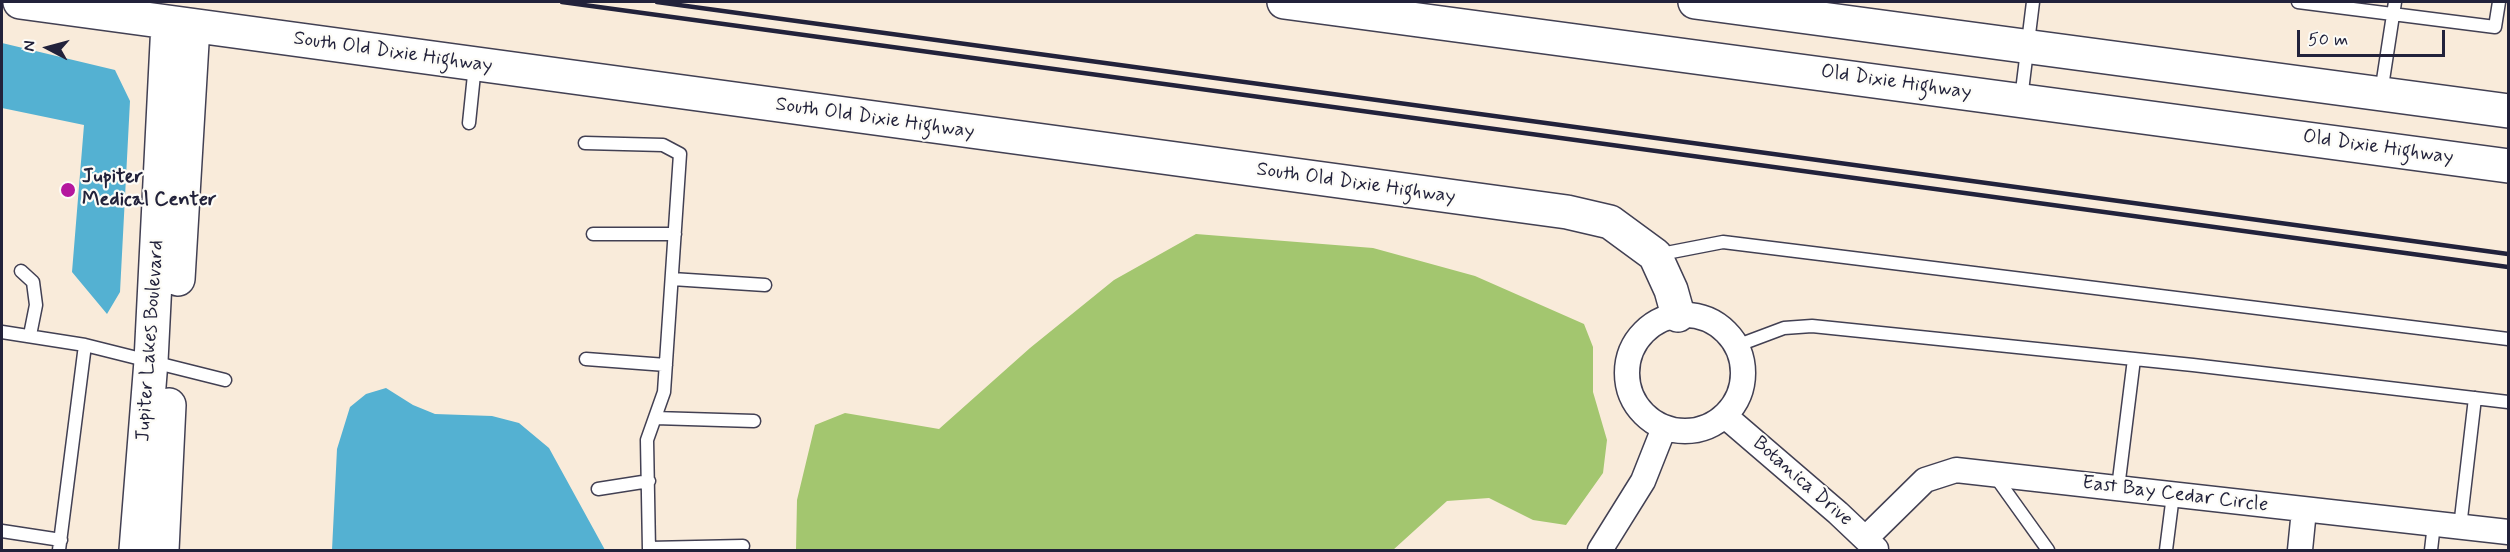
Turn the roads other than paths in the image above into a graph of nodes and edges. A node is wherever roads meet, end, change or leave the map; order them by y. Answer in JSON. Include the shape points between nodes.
{"nodes":[{"id":1,"x":20,"y":2,"type":"edge"},
{"id":2,"x":1284,"y":2,"type":"edge"},
{"id":3,"x":1695,"y":2,"type":"edge"},
{"id":4,"x":2033,"y":2,"type":"edge"},
{"id":5,"x":2298,"y":2,"type":"edge"},
{"id":6,"x":2499,"y":2,"type":"edge"},
{"id":7,"x":2394,"y":7,"type":"edge"},
{"id":8,"x":180,"y":25,"type":"junction"},
{"id":9,"x":2028,"y":46,"type":"junction"},
{"id":10,"x":475,"y":64,"type":"junction"},
{"id":11,"x":2381,"y":94,"type":"junction"},
{"id":12,"x":2021,"y":100,"type":"junction"},
{"id":13,"x":2508,"y":111,"type":"edge"},
{"id":14,"x":469,"y":123,"type":"dead end"},
{"id":15,"x":585,"y":143,"type":"dead end"},
{"id":16,"x":2508,"y":166,"type":"edge"},
{"id":17,"x":593,"y":234,"type":"dead end"},
{"id":18,"x":675,"y":234,"type":"junction"},
{"id":19,"x":1655,"y":255,"type":"junction"},
{"id":20,"x":21,"y":272,"type":"dead end"},
{"id":21,"x":672,"y":279,"type":"junction"},
{"id":22,"x":765,"y":285,"type":"dead end"},
{"id":23,"x":1678,"y":315,"type":"junction"},
{"id":24,"x":2,"y":332,"type":"edge"},
{"id":25,"x":30,"y":335,"type":"junction"},
{"id":26,"x":2508,"y":339,"type":"edge"},
{"id":27,"x":85,"y":345,"type":"junction"},
{"id":28,"x":1736,"y":346,"type":"junction"},
{"id":29,"x":585,"y":359,"type":"dead end"},
{"id":30,"x":2134,"y":359,"type":"junction"},
{"id":31,"x":161,"y":364,"type":"junction"},
{"id":32,"x":666,"y":365,"type":"junction"},
{"id":33,"x":225,"y":380,"type":"dead end"},
{"id":34,"x":2475,"y":398,"type":"junction"},
{"id":35,"x":2508,"y":402,"type":"edge"},
{"id":36,"x":1725,"y":416,"type":"junction"},
{"id":37,"x":655,"y":418,"type":"junction"},
{"id":38,"x":754,"y":421,"type":"dead end"},
{"id":39,"x":1664,"y":428,"type":"junction"},
{"id":40,"x":1994,"y":474,"type":"junction"},
{"id":41,"x":649,"y":481,"type":"junction"},
{"id":42,"x":2118,"y":488,"type":"junction"},
{"id":43,"x":598,"y":489,"type":"dead end"},
{"id":44,"x":2173,"y":495,"type":"junction"},
{"id":45,"x":2304,"y":510,"type":"junction"},
{"id":46,"x":2434,"y":524,"type":"junction"},
{"id":47,"x":2460,"y":527,"type":"junction"},
{"id":48,"x":2,"y":531,"type":"edge"},
{"id":49,"x":2508,"y":532,"type":"edge"},
{"id":50,"x":1871,"y":544,"type":"edge"},
{"id":51,"x":60,"y":545,"type":"edge"},
{"id":52,"x":743,"y":546,"type":"dead end"},
{"id":53,"x":649,"y":549,"type":"edge"},
{"id":54,"x":136,"y":550,"type":"edge"},
{"id":55,"x":162,"y":550,"type":"edge"},
{"id":56,"x":1600,"y":550,"type":"edge"},
{"id":57,"x":2048,"y":550,"type":"edge"},
{"id":58,"x":2166,"y":550,"type":"edge"},
{"id":59,"x":2300,"y":550,"type":"edge"},
{"id":60,"x":2431,"y":550,"type":"edge"}],
"edges":[{"from":1,"to":8,"type":"street","name":"South Old Dixie Highway"},
{"from":2,"to":12,"type":"street","name":"Old Dixie Highway"},
{"from":3,"to":9,"type":"street"},
{"from":4,"to":9,"type":"lane"},
{"from":5,"to":7,"type":"lane"},
{"from":6,"to":7,"type":"lane","via":[[2495,27]]},
{"from":7,"to":11,"type":"lane"},
{"from":8,"to":10,"type":"street","name":"South Old Dixie Highway"},
{"from":8,"to":31,"type":"street","name":"Jupiter Lakes Boulevard"},
{"from":9,"to":11,"type":"street"},
{"from":9,"to":12,"type":"lane"},
{"from":10,"to":14,"type":"lane"},
{"from":10,"to":19,"type":"street","name":"South Old Dixie Highway","via":[[1568,212],[1610,222]]},
{"from":11,"to":13,"type":"street"},
{"from":12,"to":16,"type":"street","name":"Old Dixie Highway"},
{"from":15,"to":18,"type":"lane","via":[[663,145],[680,154]]},
{"from":17,"to":18,"type":"lane"},
{"from":18,"to":21,"type":"lane"},
{"from":19,"to":23,"type":"street","name":"South Old Dixie Highway"},
{"from":19,"to":26,"type":"lane","via":[[1723,242]]},
{"from":20,"to":25,"type":"lane","via":[[33,282],[36,305]]},
{"from":21,"to":22,"type":"lane"},
{"from":21,"to":32,"type":"lane"},
{"from":23,"to":28,"type":"street","via":[[1698,316],[1716,323]]},
{"from":23,"to":39,"type":"street","via":[[1646,330],[1628,357],[1626,377],[1631,397],[1643,414]]},
{"from":24,"to":25,"type":"lane"},
{"from":25,"to":27,"type":"lane"},
{"from":27,"to":31,"type":"lane"},
{"from":27,"to":51,"type":"lane"},
{"from":28,"to":30,"type":"lane","via":[[1784,328],[1812,326]]},
{"from":28,"to":36,"type":"street","via":[[1743,374],[1738,397]]},
{"from":29,"to":32,"type":"lane"},
{"from":30,"to":34,"type":"lane"},
{"from":30,"to":42,"type":"lane"},
{"from":31,"to":33,"type":"lane"},
{"from":31,"to":54,"type":"street","name":"Jupiter Lakes Boulevard"},
{"from":31,"to":55,"type":"street","name":"Jupiter Lakes Boulevard"},
{"from":32,"to":37,"type":"lane","via":[[664,392]]},
{"from":34,"to":35,"type":"lane"},
{"from":34,"to":47,"type":"lane"},
{"from":36,"to":39,"type":"street","via":[[1699,430],[1681,432]]},
{"from":36,"to":50,"type":"street","name":"Botanica Drive"},
{"from":37,"to":38,"type":"lane"},
{"from":37,"to":41,"type":"lane","via":[[647,440]]},
{"from":39,"to":56,"type":"street","via":[[1643,481]]},
{"from":40,"to":42,"type":"street","name":"East Bay Cedar Circle"},
{"from":40,"to":50,"type":"street","name":"East Bay Cedar Circle","via":[[1956,470],[1925,480]]},
{"from":40,"to":57,"type":"lane"},
{"from":41,"to":43,"type":"lane"},
{"from":41,"to":53,"type":"lane"},
{"from":42,"to":44,"type":"street","name":"East Bay Cedar Circle"},
{"from":44,"to":45,"type":"street","name":"East Bay Cedar Circle"},
{"from":44,"to":58,"type":"lane"},
{"from":45,"to":46,"type":"street","name":"East Bay Cedar Circle"},
{"from":45,"to":59,"type":"street"},
{"from":46,"to":47,"type":"street","name":"East Bay Cedar Circle"},
{"from":46,"to":60,"type":"lane"},
{"from":47,"to":49,"type":"street","name":"East Bay Cedar Circle"},
{"from":48,"to":51,"type":"lane"},
{"from":52,"to":53,"type":"lane"}]}
